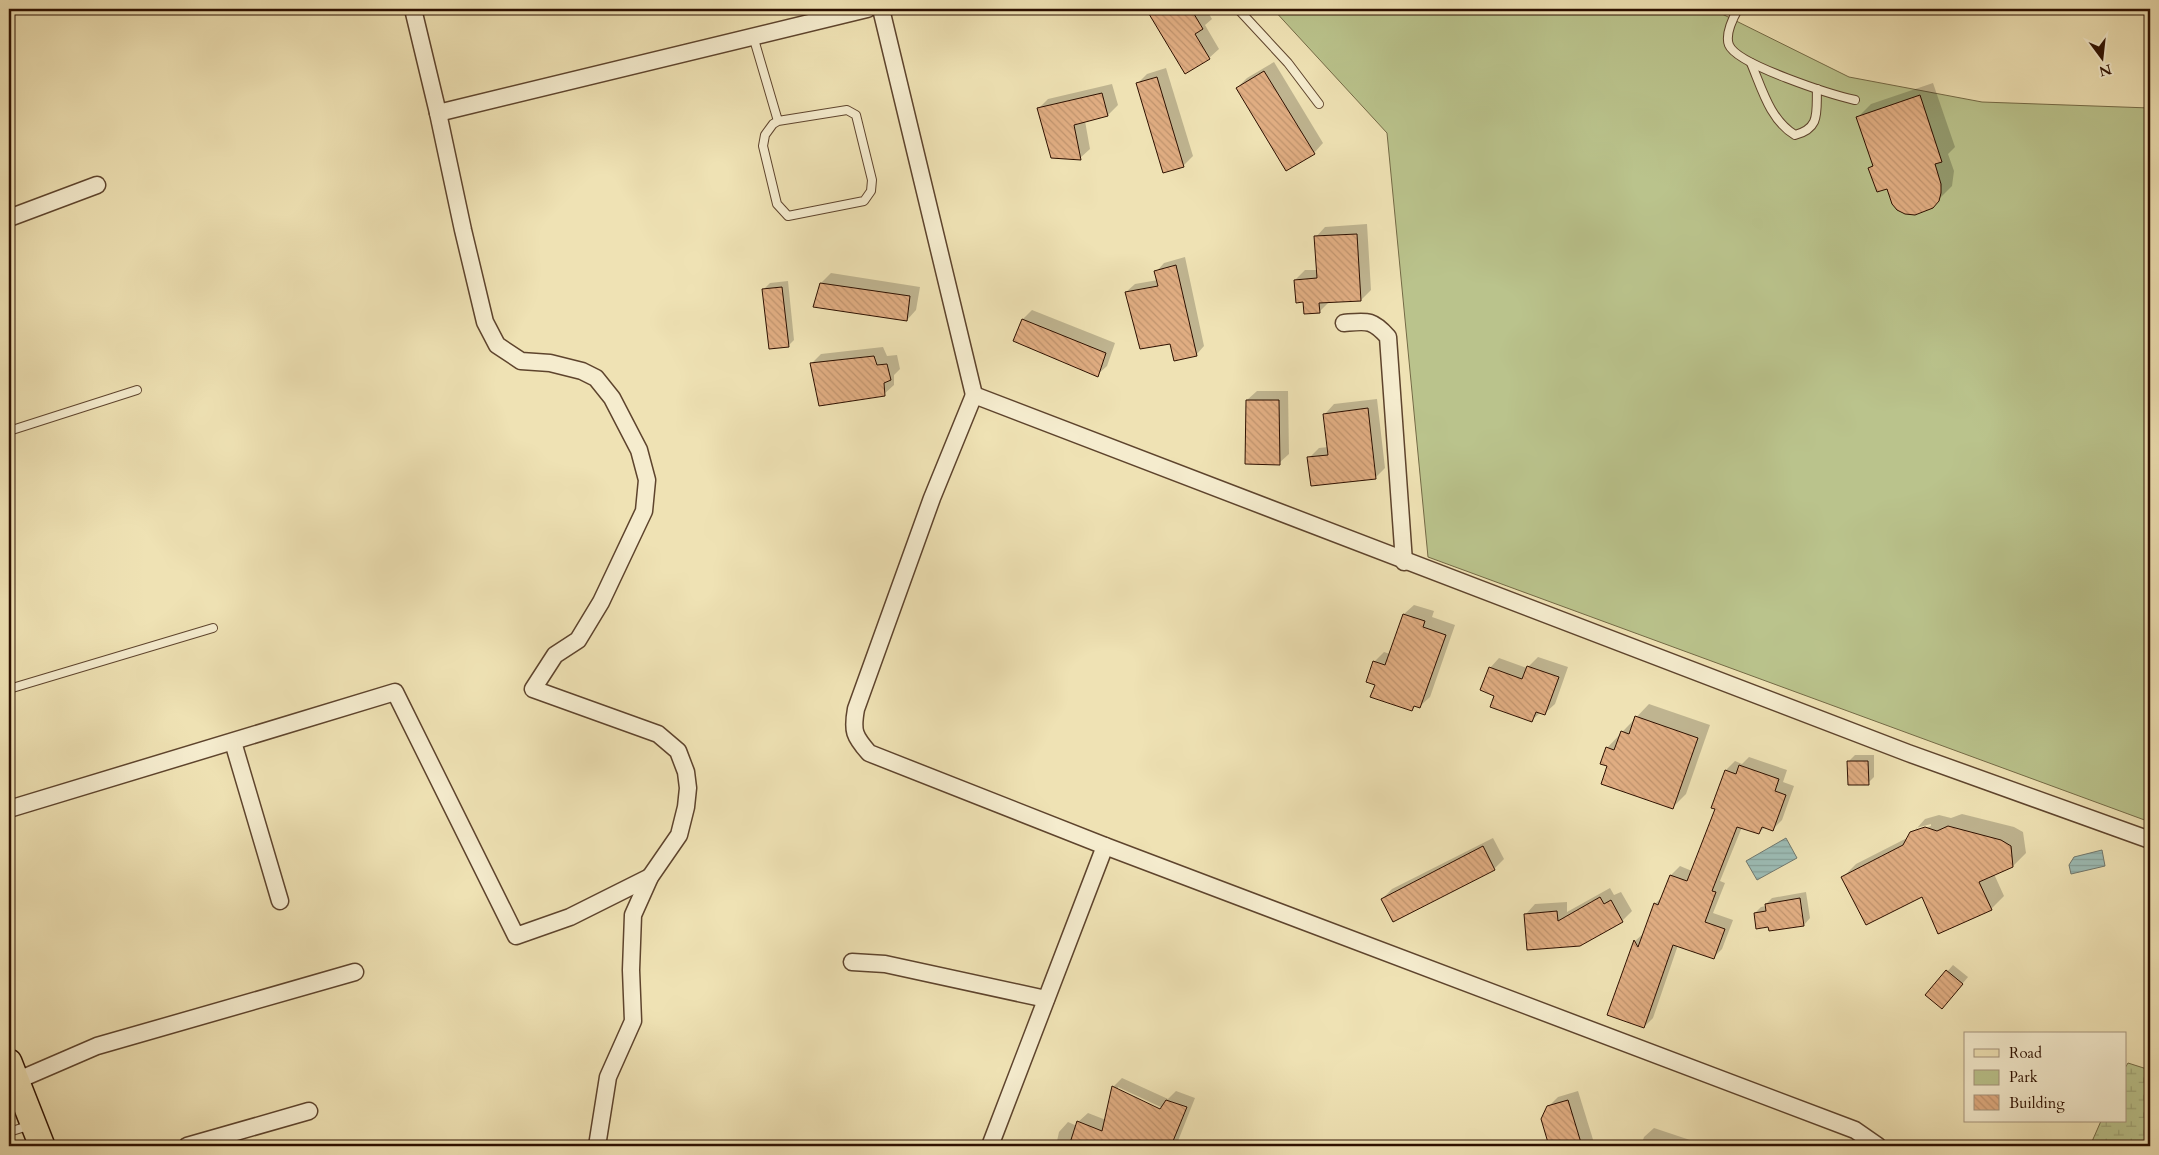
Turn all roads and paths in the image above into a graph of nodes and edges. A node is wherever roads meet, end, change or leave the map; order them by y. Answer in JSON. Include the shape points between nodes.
{"nodes":[{"id":1,"x":413,"y":9,"type":"edge"},
{"id":2,"x":866,"y":9,"type":"edge"},
{"id":3,"x":881,"y":9,"type":"edge"},
{"id":4,"x":1238,"y":9,"type":"edge"},
{"id":5,"x":1738,"y":9,"type":"edge"},
{"id":6,"x":753,"y":36,"type":"junction"},
{"id":7,"x":1751,"y":63,"type":"junction"},
{"id":8,"x":1817,"y":89,"type":"junction"},
{"id":9,"x":1856,"y":100,"type":"dead end"},
{"id":10,"x":1319,"y":104,"type":"dead end"},
{"id":11,"x":438,"y":113,"type":"junction"},
{"id":12,"x":778,"y":120,"type":"junction"},
{"id":13,"x":97,"y":185,"type":"dead end"},
{"id":14,"x":9,"y":218,"type":"edge"},
{"id":15,"x":1344,"y":323,"type":"dead end"},
{"id":16,"x":137,"y":390,"type":"dead end"},
{"id":17,"x":974,"y":395,"type":"junction"},
{"id":18,"x":9,"y":431,"type":"edge"},
{"id":19,"x":1404,"y":562,"type":"junction"},
{"id":20,"x":213,"y":628,"type":"dead end"},
{"id":21,"x":9,"y":689,"type":"edge"},
{"id":22,"x":233,"y":742,"type":"junction"},
{"id":23,"x":9,"y":809,"type":"edge"},
{"id":24,"x":2150,"y":840,"type":"edge"},
{"id":25,"x":1105,"y":846,"type":"junction"},
{"id":26,"x":650,"y":877,"type":"junction"},
{"id":27,"x":280,"y":901,"type":"dead end"},
{"id":28,"x":852,"y":962,"type":"dead end"},
{"id":29,"x":355,"y":972,"type":"dead end"},
{"id":30,"x":1046,"y":999,"type":"junction"},
{"id":31,"x":11,"y":1075,"type":"edge"},
{"id":32,"x":309,"y":1111,"type":"dead end"},
{"id":33,"x":9,"y":1132,"type":"edge"},
{"id":34,"x":37,"y":1135,"type":"edge"},
{"id":35,"x":187,"y":1146,"type":"edge"},
{"id":36,"x":597,"y":1146,"type":"edge"},
{"id":37,"x":990,"y":1146,"type":"edge"},
{"id":38,"x":1878,"y":1146,"type":"edge"}],
"edges":[{"from":1,"to":11,"type":"street"},
{"from":2,"to":6,"type":"street"},
{"from":3,"to":17,"type":"street"},
{"from":4,"to":10,"type":"lane","via":[[1288,63]]},
{"from":5,"to":7,"type":"lane","via":[[1730,25],[1728,44]]},
{"from":6,"to":11,"type":"street"},
{"from":6,"to":12,"type":"lane"},
{"from":7,"to":8,"type":"lane"},
{"from":7,"to":8,"type":"lane","via":[[1776,120],[1794,135],[1812,127]]},
{"from":8,"to":9,"type":"lane"},
{"from":11,"to":26,"type":"street","via":[[486,322],[497,346],[520,361],[550,362],[596,378],[612,398],[639,450],[647,480],[644,510],[601,602],[583,632],[578,640],[555,655],[533,689],[658,734],[678,751],[686,772],[686,807],[679,835]]},
{"from":12,"to":12,"type":"lane","via":[[765,135],[763,146],[777,204],[788,216],[864,201],[871,191],[872,180],[856,115],[847,110]]},
{"from":13,"to":14,"type":"street"},
{"from":15,"to":19,"type":"street","via":[[1369,321],[1378,325],[1388,337]]},
{"from":16,"to":18,"type":"lane"},
{"from":17,"to":19,"type":"street"},
{"from":17,"to":25,"type":"street","via":[[932,498],[856,708],[853,727],[858,741],[869,753]]},
{"from":19,"to":24,"type":"street","via":[[1908,753]]},
{"from":20,"to":21,"type":"lane"},
{"from":22,"to":23,"type":"street"},
{"from":22,"to":26,"type":"street","via":[[395,692],[516,936],[570,917]]},
{"from":22,"to":27,"type":"street"},
{"from":25,"to":30,"type":"street"},
{"from":25,"to":38,"type":"street","via":[[1855,1130]]},
{"from":26,"to":36,"type":"street","via":[[633,915],[633,1022],[608,1077]]},
{"from":28,"to":30,"type":"street","via":[[885,964]]},
{"from":29,"to":31,"type":"street","via":[[97,1046]]},
{"from":30,"to":37,"type":"street"},
{"from":31,"to":34,"type":"main road"},
{"from":32,"to":35,"type":"street"},
{"from":33,"to":34,"type":"lane"}]}
